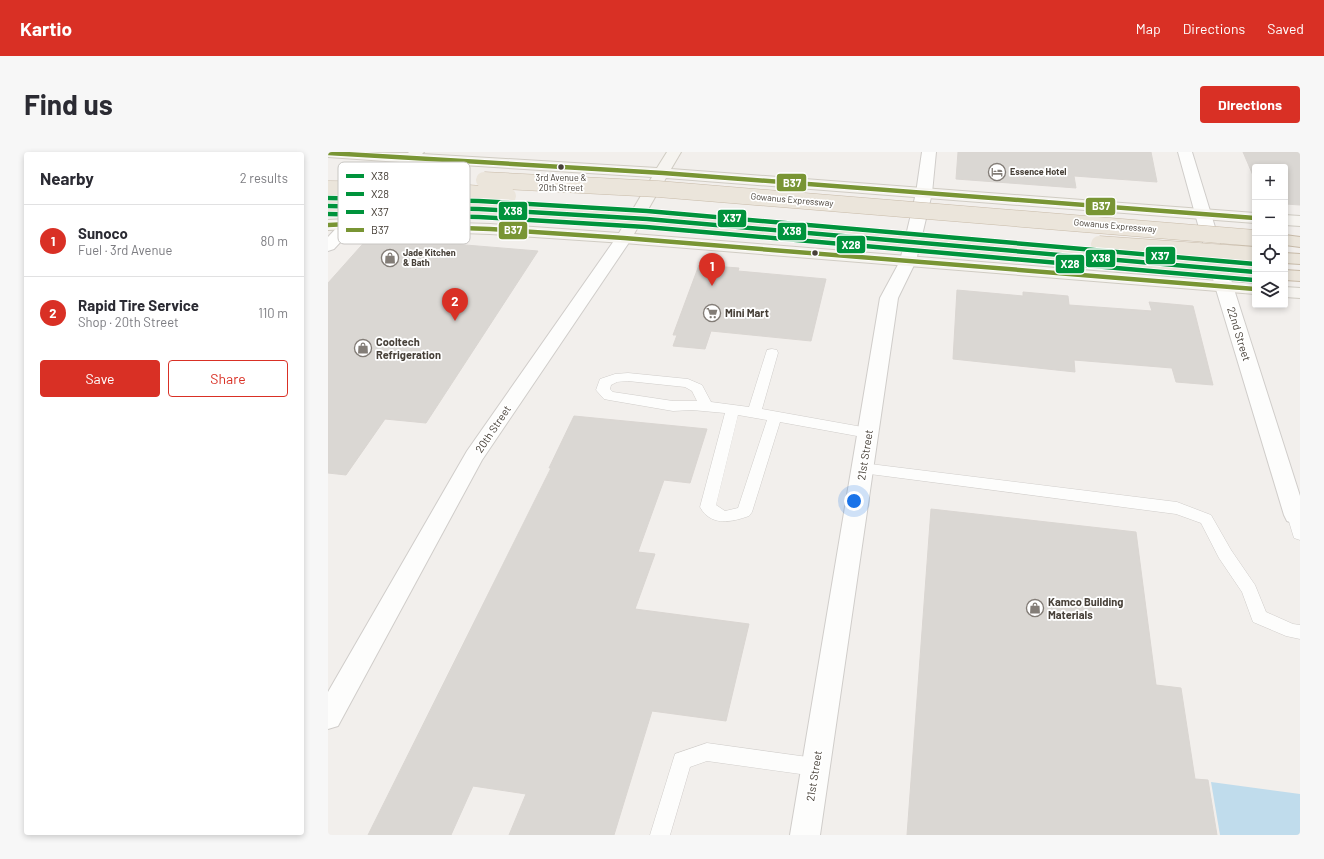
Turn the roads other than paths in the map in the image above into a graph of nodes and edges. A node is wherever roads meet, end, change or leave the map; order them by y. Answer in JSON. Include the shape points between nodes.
{"nodes":[{"id":1,"x":674,"y":152,"type":"edge"},
{"id":2,"x":929,"y":152,"type":"edge"},
{"id":3,"x":1185,"y":152,"type":"edge"},
{"id":4,"x":328,"y":153,"type":"edge"},
{"id":5,"x":414,"y":155,"type":"edge"},
{"id":6,"x":662,"y":173,"type":"junction"},
{"id":7,"x":470,"y":180,"type":"edge"},
{"id":8,"x":328,"y":189,"type":"edge"},
{"id":9,"x":338,"y":189,"type":"edge"},
{"id":10,"x":470,"y":193,"type":"edge"},
{"id":11,"x":924,"y":193,"type":"junction"},
{"id":12,"x":328,"y":206,"type":"edge"},
{"id":13,"x":338,"y":206,"type":"edge"},
{"id":14,"x":470,"y":209,"type":"edge"},
{"id":15,"x":1203,"y":214,"type":"junction"},
{"id":16,"x":1252,"y":218,"type":"edge"},
{"id":17,"x":1288,"y":220,"type":"edge"},
{"id":18,"x":1300,"y":221,"type":"edge"},
{"id":19,"x":328,"y":225,"type":"edge"},
{"id":20,"x":338,"y":225,"type":"edge"},
{"id":21,"x":470,"y":229,"type":"edge"},
{"id":22,"x":338,"y":236,"type":"edge"},
{"id":23,"x":624,"y":238,"type":"junction"},
{"id":24,"x":1252,"y":238,"type":"edge"},
{"id":25,"x":1288,"y":240,"type":"edge"},
{"id":26,"x":1300,"y":242,"type":"edge"},
{"id":27,"x":328,"y":246,"type":"edge"},
{"id":28,"x":1252,"y":255,"type":"edge"},
{"id":29,"x":1288,"y":258,"type":"edge"},
{"id":30,"x":1300,"y":259,"type":"edge"},
{"id":31,"x":908,"y":261,"type":"junction"},
{"id":32,"x":1252,"y":272,"type":"edge"},
{"id":33,"x":1288,"y":275,"type":"edge"},
{"id":34,"x":1300,"y":276,"type":"edge"},
{"id":35,"x":1224,"y":286,"type":"junction"},
{"id":36,"x":1252,"y":289,"type":"edge"},
{"id":37,"x":1288,"y":292,"type":"edge"},
{"id":38,"x":1300,"y":293,"type":"edge"},
{"id":39,"x":772,"y":353,"type":"dead end"},
{"id":40,"x":706,"y":406,"type":"junction"},
{"id":41,"x":733,"y":409,"type":"junction"},
{"id":42,"x":754,"y":413,"type":"junction"},
{"id":43,"x":775,"y":417,"type":"junction"},
{"id":44,"x":868,"y":433,"type":"junction"},
{"id":45,"x":862,"y":468,"type":"junction"},
{"id":46,"x":1295,"y":515,"type":"joint"},
{"id":47,"x":1300,"y":534,"type":"edge"},
{"id":48,"x":1300,"y":632,"type":"edge"},
{"id":49,"x":328,"y":717,"type":"edge"},
{"id":50,"x":815,"y":767,"type":"junction"},
{"id":51,"x":660,"y":835,"type":"edge"},
{"id":52,"x":805,"y":835,"type":"edge"}],
"edges":[{"from":1,"to":6,"type":"main road","name":"20th Street"},
{"from":2,"to":11,"type":"street","name":"21st Street"},
{"from":3,"to":15,"type":"street","name":"22nd Street"},
{"from":4,"to":5,"type":"main road"},
{"from":5,"to":6,"type":"main road"},
{"from":6,"to":11,"type":"main road"},
{"from":6,"to":23,"type":"main road","name":"20th Street"},
{"from":7,"to":24,"type":"highway","name":"Gowanus Expressway","bridge":true,"via":[[658,189]]},
{"from":8,"to":9,"type":"highway","bridge":true},
{"from":10,"to":28,"type":"highway","bridge":true,"via":[[663,206],[957,233]]},
{"from":11,"to":15,"type":"main road"},
{"from":11,"to":31,"type":"street","name":"21st Street"},
{"from":12,"to":13,"type":"highway","bridge":true},
{"from":14,"to":32,"type":"highway","bridge":true,"via":[[647,219]]},
{"from":15,"to":16,"type":"main road"},
{"from":15,"to":35,"type":"street","name":"22nd Street"},
{"from":17,"to":18,"type":"main road"},
{"from":19,"to":20,"type":"main road"},
{"from":21,"to":23,"type":"main road"},
{"from":22,"to":27,"type":"street"},
{"from":23,"to":31,"type":"main road"},
{"from":23,"to":49,"type":"street","name":"20th Street","via":[[474,456]]},
{"from":25,"to":26,"type":"highway"},
{"from":29,"to":30,"type":"highway"},
{"from":31,"to":35,"type":"main road"},
{"from":31,"to":44,"type":"street","name":"21st Street","via":[[889,298]]},
{"from":33,"to":34,"type":"highway"},
{"from":35,"to":36,"type":"main road"},
{"from":35,"to":46,"type":"street","name":"22nd Street"},
{"from":37,"to":38,"type":"main road"},
{"from":39,"to":42,"type":"lane"},
{"from":40,"to":40,"type":"lane","via":[[673,406],[609,396],[603,390],[605,382],[615,378],[688,383],[697,388]]},
{"from":40,"to":41,"type":"lane"},
{"from":41,"to":42,"type":"lane"},
{"from":41,"to":43,"type":"lane","via":[[708,507],[717,516],[730,518],[744,512]]},
{"from":42,"to":43,"type":"lane"},
{"from":43,"to":44,"type":"lane"},
{"from":44,"to":45,"type":"street","name":"21st Street"},
{"from":45,"to":48,"type":"lane","via":[[1177,508],[1206,519],[1249,590],[1259,617]]},
{"from":45,"to":50,"type":"street","name":"21st Street"},
{"from":46,"to":47,"type":"lane"},
{"from":50,"to":51,"type":"lane","via":[[707,752],[682,760]]},
{"from":50,"to":52,"type":"street","name":"21st Street"}]}
